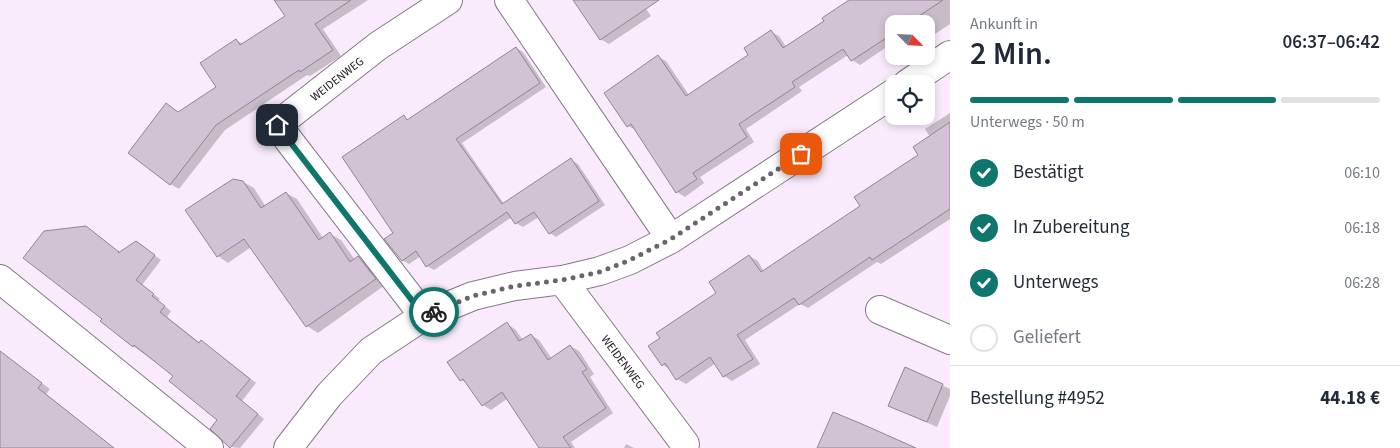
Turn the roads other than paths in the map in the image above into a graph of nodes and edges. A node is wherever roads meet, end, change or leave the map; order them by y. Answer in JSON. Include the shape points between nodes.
{"nodes":[{"id":1,"x":448,"y":0,"type":"edge"},
{"id":2,"x":510,"y":0,"type":"edge"},
{"id":3,"x":950,"y":55,"type":"edge"},
{"id":4,"x":920,"y":75,"type":"edge"},
{"id":5,"x":885,"y":98,"type":"edge"},
{"id":6,"x":671,"y":239,"type":"junction"},
{"id":7,"x":0,"y":280,"type":"edge"},
{"id":8,"x":562,"y":280,"type":"junction"},
{"id":9,"x":880,"y":310,"type":"dead end"},
{"id":10,"x":424,"y":316,"type":"junction"},
{"id":11,"x":950,"y":340,"type":"edge"},
{"id":12,"x":685,"y":444,"type":"dead end"},
{"id":13,"x":209,"y":448,"type":"edge"},
{"id":14,"x":288,"y":448,"type":"edge"}],
"edges":[{"from":1,"to":10,"type":"street","name":"WEIDENWEG","via":[[378,46],[277,125]]},
{"from":2,"to":6,"type":"street"},
{"from":3,"to":4,"type":"street"},
{"from":5,"to":6,"type":"street"},
{"from":6,"to":8,"type":"street","via":[[600,272]]},
{"from":7,"to":13,"type":"street"},
{"from":8,"to":10,"type":"street","via":[[473,296]]},
{"from":8,"to":12,"type":"street","name":"WEIDENWEG"},
{"from":9,"to":11,"type":"street"},
{"from":10,"to":14,"type":"street","via":[[371,351],[329,395]]}]}
